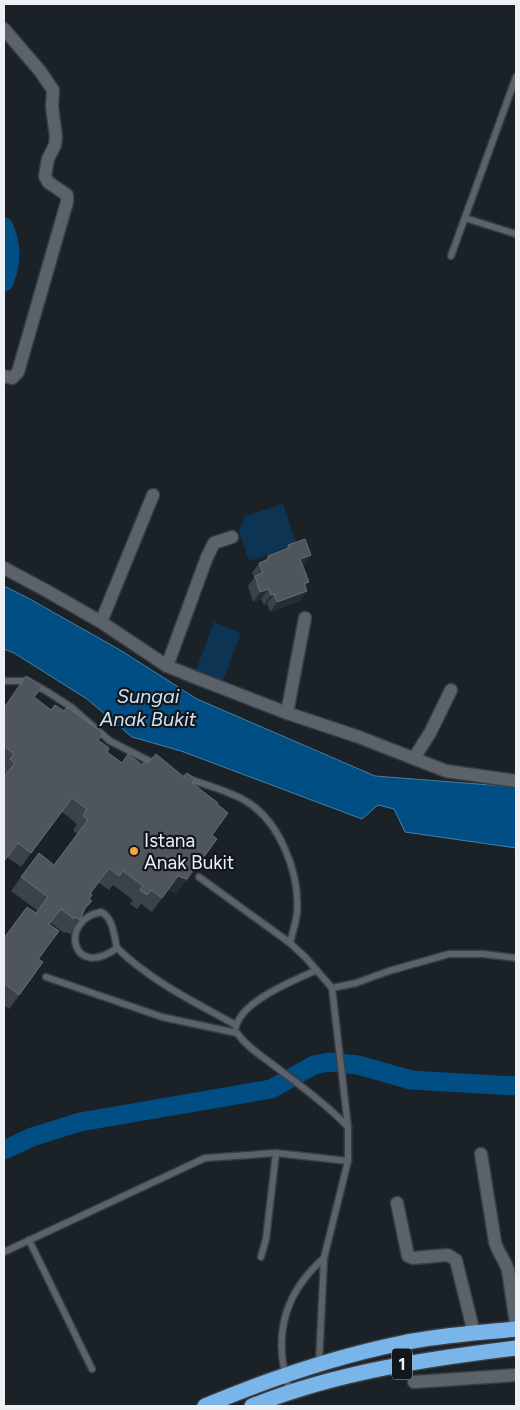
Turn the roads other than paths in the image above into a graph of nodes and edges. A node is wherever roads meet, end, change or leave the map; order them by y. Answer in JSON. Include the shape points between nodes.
{"nodes":[{"id":1,"x":4,"y":29,"type":"edge"},
{"id":2,"x":516,"y":77,"type":"edge"},
{"id":3,"x":465,"y":218,"type":"junction"},
{"id":4,"x":516,"y":234,"type":"edge"},
{"id":5,"x":451,"y":256,"type":"dead end"},
{"id":6,"x":4,"y":376,"type":"edge"},
{"id":7,"x":154,"y":495,"type":"dead end"},
{"id":8,"x":232,"y":537,"type":"dead end"},
{"id":9,"x":4,"y":568,"type":"edge"},
{"id":10,"x":305,"y":618,"type":"dead end"},
{"id":11,"x":101,"y":622,"type":"junction"},
{"id":12,"x":167,"y":666,"type":"junction"},
{"id":13,"x":4,"y":681,"type":"edge"},
{"id":14,"x":451,"y":690,"type":"dead end"},
{"id":15,"x":287,"y":713,"type":"junction"},
{"id":16,"x":414,"y":758,"type":"junction"},
{"id":17,"x":163,"y":768,"type":"edge"},
{"id":18,"x":178,"y":775,"type":"edge"},
{"id":19,"x":516,"y":781,"type":"edge"},
{"id":20,"x":199,"y":877,"type":"edge"},
{"id":21,"x":290,"y":943,"type":"junction"},
{"id":22,"x":117,"y":948,"type":"junction"},
{"id":23,"x":516,"y":958,"type":"edge"},
{"id":24,"x":317,"y":970,"type":"junction"},
{"id":25,"x":46,"y":977,"type":"dead end"},
{"id":26,"x":332,"y":988,"type":"junction"},
{"id":27,"x":236,"y":1025,"type":"junction"},
{"id":28,"x":237,"y":1033,"type":"junction"},
{"id":29,"x":348,"y":1127,"type":"junction"},
{"id":30,"x":276,"y":1153,"type":"junction"},
{"id":31,"x":481,"y":1154,"type":"dead end"},
{"id":32,"x":348,"y":1161,"type":"junction"},
{"id":33,"x":397,"y":1203,"type":"dead end"},
{"id":34,"x":29,"y":1240,"type":"junction"},
{"id":35,"x":4,"y":1252,"type":"edge"},
{"id":36,"x":261,"y":1257,"type":"dead end"},
{"id":37,"x":324,"y":1258,"type":"junction"},
{"id":38,"x":516,"y":1324,"type":"edge"},
{"id":39,"x":516,"y":1329,"type":"edge"},
{"id":40,"x":474,"y":1333,"type":"junction"},
{"id":41,"x":516,"y":1348,"type":"edge"},
{"id":42,"x":319,"y":1363,"type":"junction"},
{"id":43,"x":92,"y":1369,"type":"dead end"},
{"id":44,"x":285,"y":1375,"type":"junction"},
{"id":45,"x":516,"y":1375,"type":"edge"},
{"id":46,"x":414,"y":1382,"type":"dead end"},
{"id":47,"x":291,"y":1393,"type":"junction"},
{"id":48,"x":205,"y":1406,"type":"edge"},
{"id":49,"x":252,"y":1406,"type":"edge"}],
"edges":[{"from":1,"to":6,"type":"street","via":[[53,90],[56,137],[45,176],[48,182],[67,195],[68,202],[18,372],[12,378]]},
{"from":2,"to":3,"type":"lane"},
{"from":3,"to":4,"type":"lane"},
{"from":3,"to":5,"type":"lane"},
{"from":7,"to":11,"type":"street"},
{"from":8,"to":12,"type":"street","via":[[214,543],[206,557]]},
{"from":9,"to":11,"type":"street"},
{"from":10,"to":15,"type":"street"},
{"from":11,"to":12,"type":"street"},
{"from":12,"to":15,"type":"street"},
{"from":13,"to":17,"type":"lane","via":[[28,681],[46,690],[72,707],[110,741]]},
{"from":14,"to":16,"type":"street"},
{"from":15,"to":16,"type":"street"},
{"from":16,"to":19,"type":"street","via":[[446,771]]},
{"from":18,"to":21,"type":"lane","via":[[246,801],[274,830],[292,864],[296,884],[297,914]]},
{"from":20,"to":21,"type":"lane"},
{"from":21,"to":24,"type":"lane"},
{"from":22,"to":22,"type":"lane","via":[[109,919],[101,912],[87,917],[74,934],[76,947],[92,959]]},
{"from":22,"to":27,"type":"lane","via":[[174,991]]},
{"from":23,"to":26,"type":"lane","via":[[449,954]]},
{"from":24,"to":26,"type":"lane"},
{"from":24,"to":27,"type":"lane","via":[[274,989],[254,1003]]},
{"from":25,"to":28,"type":"lane","via":[[162,1017]]},
{"from":26,"to":29,"type":"lane"},
{"from":27,"to":28,"type":"lane"},
{"from":28,"to":29,"type":"lane","via":[[253,1050],[321,1101]]},
{"from":29,"to":32,"type":"lane"},
{"from":30,"to":32,"type":"lane"},
{"from":30,"to":34,"type":"lane","via":[[205,1158]]},
{"from":30,"to":36,"type":"lane"},
{"from":31,"to":38,"type":"street","via":[[495,1242],[506,1262]]},
{"from":32,"to":37,"type":"lane"},
{"from":33,"to":40,"type":"street","via":[[408,1256],[448,1255],[456,1260]]},
{"from":34,"to":35,"type":"lane"},
{"from":34,"to":43,"type":"lane"},
{"from":37,"to":42,"type":"lane"},
{"from":37,"to":44,"type":"lane","via":[[301,1282],[286,1311],[281,1343]]},
{"from":39,"to":40,"type":"highway","number":"1"},
{"from":40,"to":42,"type":"highway","number":"1","via":[[404,1343]]},
{"from":41,"to":47,"type":"highway","number":"1","via":[[404,1363]]},
{"from":42,"to":44,"type":"highway","number":"1"},
{"from":44,"to":47,"type":"lane"},
{"from":44,"to":48,"type":"highway","number":"1"},
{"from":45,"to":46,"type":"street"},
{"from":47,"to":49,"type":"highway","number":"1"}]}
